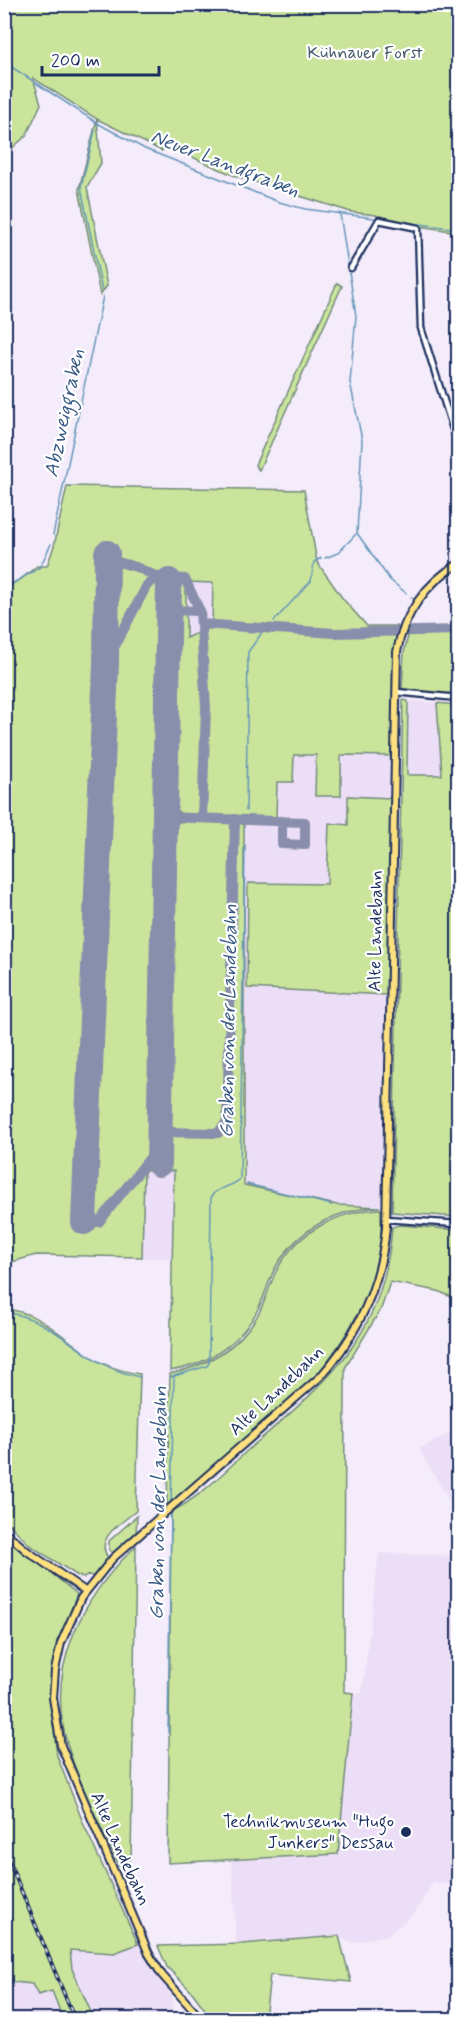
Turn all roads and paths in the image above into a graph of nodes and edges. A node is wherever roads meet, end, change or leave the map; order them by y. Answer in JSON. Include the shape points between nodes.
{"nodes":[{"id":1,"x":351,"y":268,"type":"dead end"},
{"id":2,"x":459,"y":445,"type":"edge"},
{"id":3,"x":459,"y":564,"type":"edge"},
{"id":4,"x":396,"y":692,"type":"junction"},
{"id":5,"x":459,"y":698,"type":"edge"},
{"id":6,"x":386,"y":1219,"type":"junction"},
{"id":7,"x":459,"y":1224,"type":"edge"},
{"id":8,"x":4,"y":1532,"type":"edge"},
{"id":9,"x":85,"y":1591,"type":"junction"},
{"id":10,"x":202,"y":2019,"type":"edge"}],
"edges":[{"from":1,"to":2,"type":"street","via":[[379,220],[418,228],[421,328]]},
{"from":3,"to":4,"type":"main road","name":"Alte Landebahn","via":[[426,591],[406,621],[398,647]]},
{"from":4,"to":5,"type":"street"},
{"from":4,"to":6,"type":"main road","name":"Alte Landebahn"},
{"from":6,"to":7,"type":"street"},
{"from":6,"to":9,"type":"main road","name":"Alte Landebahn","via":[[374,1289],[340,1354],[308,1388],[137,1536]]},
{"from":8,"to":9,"type":"main road"},
{"from":9,"to":10,"type":"main road","name":"Alte Landebahn","via":[[65,1630],[55,1670],[54,1708],[61,1746],[149,1954],[162,1975]]}]}
